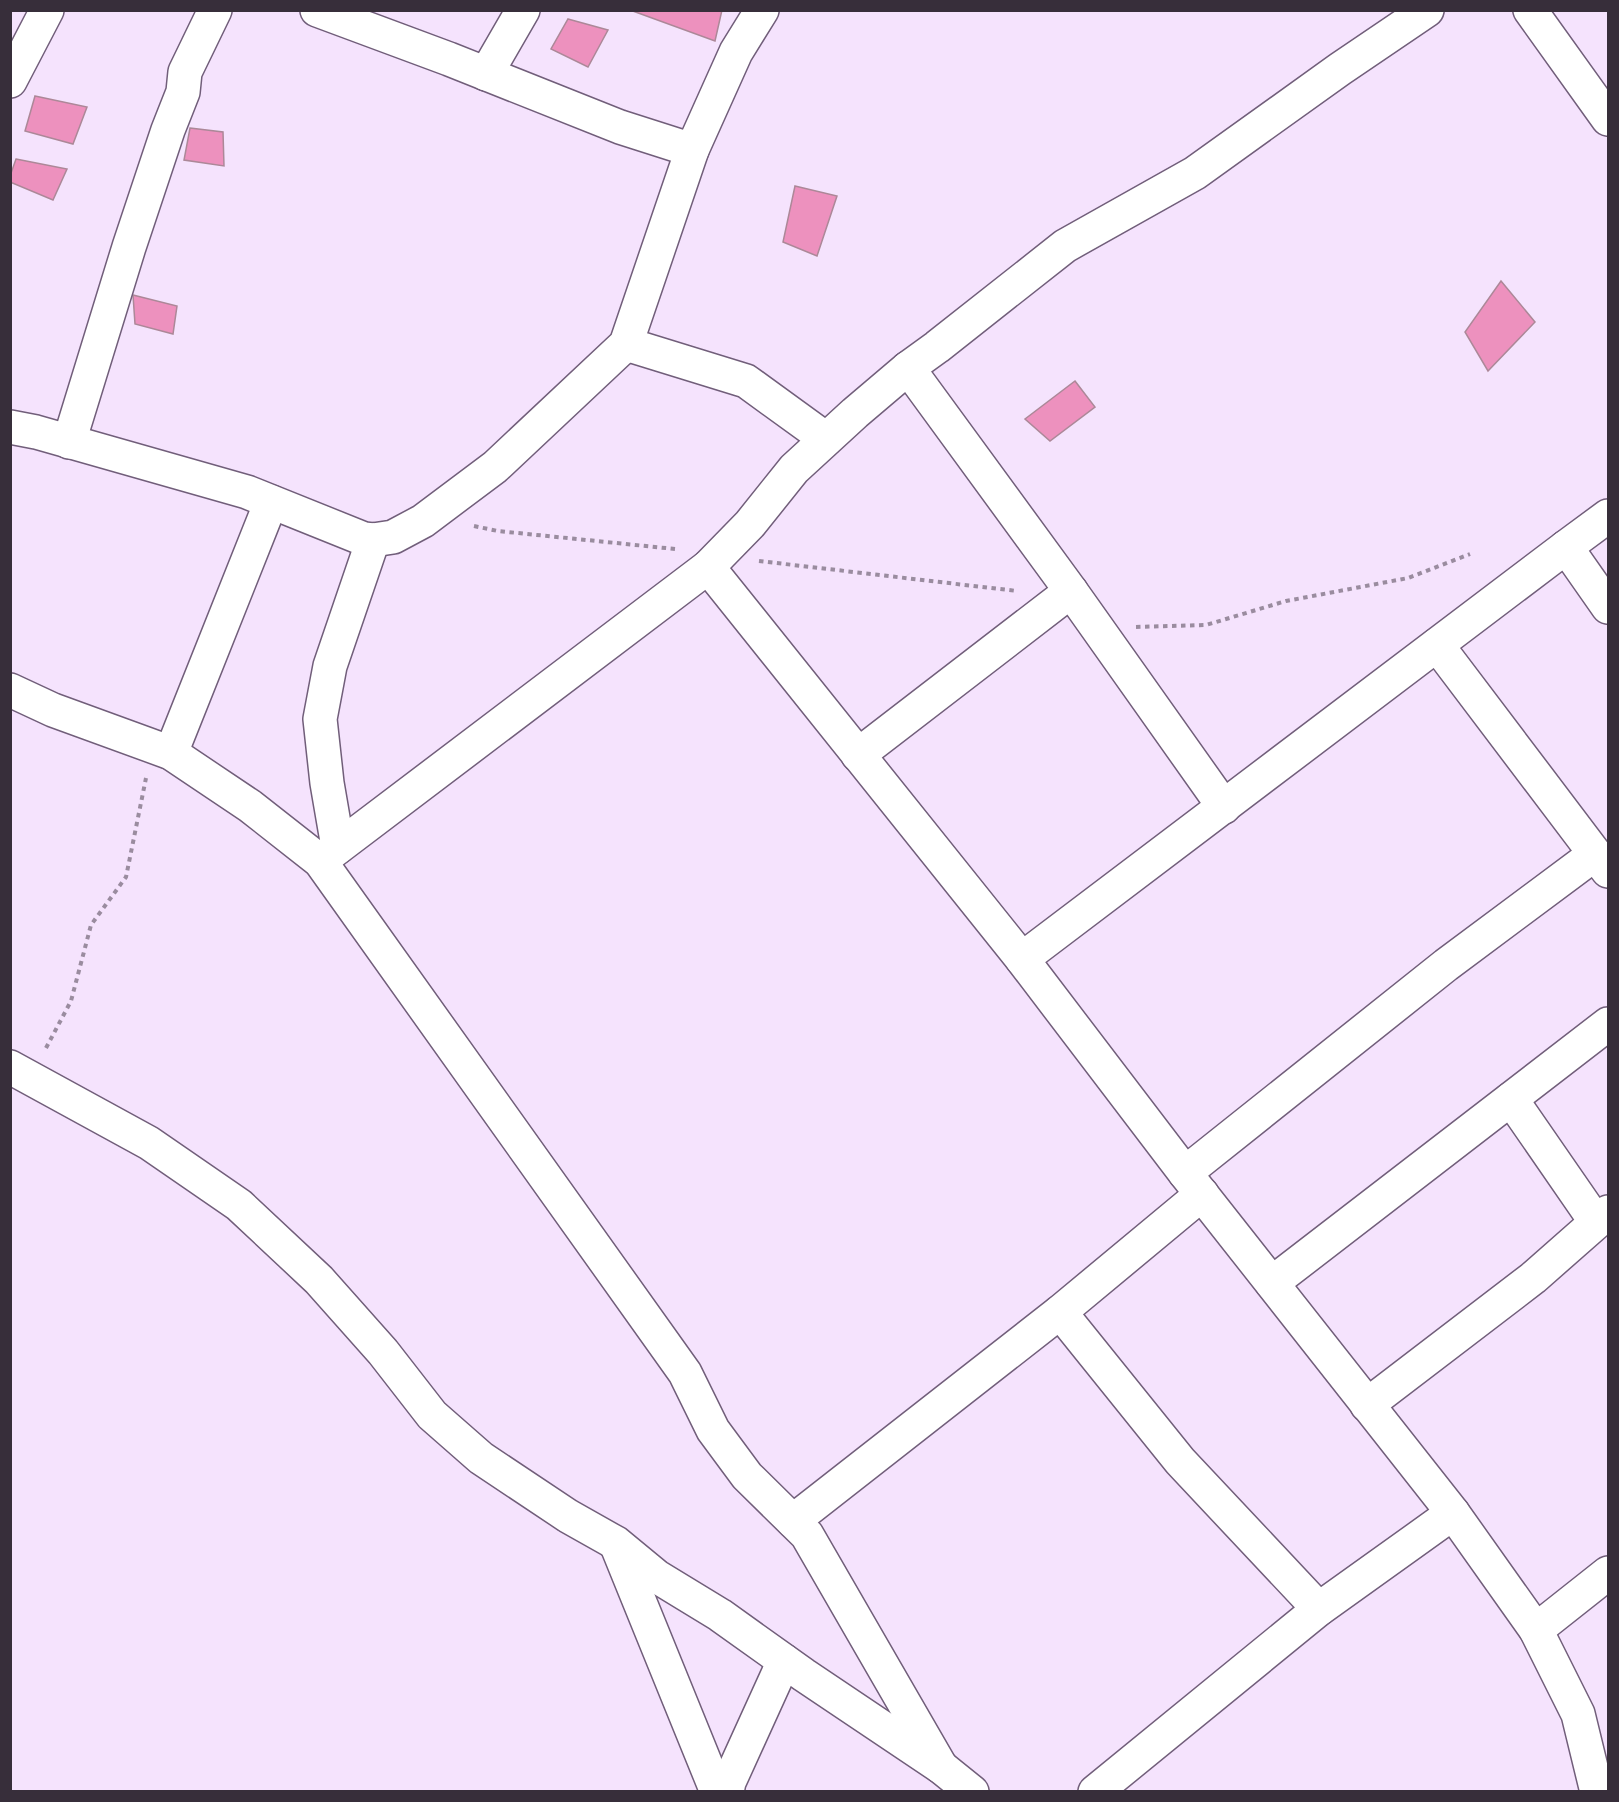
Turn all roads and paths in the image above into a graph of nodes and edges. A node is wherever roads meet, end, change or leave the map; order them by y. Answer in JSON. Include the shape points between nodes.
{"nodes":[{"id":1,"x":47,"y":10,"type":"edge"},
{"id":2,"x":215,"y":10,"type":"edge"},
{"id":3,"x":316,"y":10,"type":"edge"},
{"id":4,"x":523,"y":10,"type":"edge"},
{"id":5,"x":762,"y":10,"type":"edge"},
{"id":6,"x":1427,"y":10,"type":"edge"},
{"id":7,"x":1530,"y":10,"type":"edge"},
{"id":8,"x":389,"y":23,"type":"edge"},
{"id":9,"x":486,"y":74,"type":"junction"},
{"id":10,"x":10,"y":81,"type":"edge"},
{"id":11,"x":1608,"y":119,"type":"edge"},
{"id":12,"x":692,"y":150,"type":"junction"},
{"id":13,"x":626,"y":344,"type":"junction"},
{"id":14,"x":908,"y":368,"type":"junction"},
{"id":15,"x":10,"y":427,"type":"edge"},
{"id":16,"x":826,"y":439,"type":"junction"},
{"id":17,"x":69,"y":442,"type":"junction"},
{"id":18,"x":271,"y":502,"type":"junction"},
{"id":19,"x":1608,"y":516,"type":"edge"},
{"id":20,"x":465,"y":524,"type":"dead end"},
{"id":21,"x":374,"y":540,"type":"junction"},
{"id":22,"x":1566,"y":547,"type":"junction"},
{"id":23,"x":678,"y":549,"type":"dead end"},
{"id":24,"x":1470,"y":554,"type":"dead end"},
{"id":25,"x":756,"y":560,"type":"dead end"},
{"id":26,"x":708,"y":567,"type":"junction"},
{"id":27,"x":1019,"y":591,"type":"dead end"},
{"id":28,"x":1071,"y":591,"type":"junction"},
{"id":29,"x":1608,"y":607,"type":"edge"},
{"id":30,"x":1130,"y":627,"type":"dead end"},
{"id":31,"x":1437,"y":645,"type":"junction"},
{"id":32,"x":10,"y":690,"type":"edge"},
{"id":33,"x":162,"y":749,"type":"junction"},
{"id":34,"x":858,"y":755,"type":"junction"},
{"id":35,"x":1224,"y":807,"type":"junction"},
{"id":36,"x":329,"y":854,"type":"junction"},
{"id":37,"x":1602,"y":862,"type":"edge"},
{"id":38,"x":1022,"y":959,"type":"junction"},
{"id":39,"x":1608,"y":1024,"type":"edge"},
{"id":40,"x":21,"y":1073,"type":"edge"},
{"id":41,"x":1511,"y":1099,"type":"junction"},
{"id":42,"x":1193,"y":1184,"type":"junction"},
{"id":43,"x":1602,"y":1217,"type":"edge"},
{"id":44,"x":1272,"y":1283,"type":"junction"},
{"id":45,"x":1060,"y":1312,"type":"junction"},
{"id":46,"x":1367,"y":1405,"type":"junction"},
{"id":47,"x":1453,"y":1513,"type":"junction"},
{"id":48,"x":793,"y":1521,"type":"junction"},
{"id":49,"x":616,"y":1543,"type":"junction"},
{"id":50,"x":1608,"y":1573,"type":"edge"},
{"id":51,"x":1319,"y":1608,"type":"junction"},
{"id":52,"x":1536,"y":1630,"type":"junction"},
{"id":53,"x":784,"y":1661,"type":"junction"},
{"id":54,"x":941,"y":1767,"type":"junction"},
{"id":55,"x":717,"y":1791,"type":"edge"},
{"id":56,"x":726,"y":1791,"type":"edge"},
{"id":57,"x":972,"y":1791,"type":"edge"},
{"id":58,"x":1095,"y":1791,"type":"edge"},
{"id":59,"x":1597,"y":1791,"type":"edge"}],
"edges":[{"from":1,"to":10,"type":"street"},
{"from":2,"to":17,"type":"street","via":[[185,72],[183,92],[129,247]]},
{"from":3,"to":8,"type":"street"},
{"from":4,"to":9,"type":"street"},
{"from":5,"to":12,"type":"street","via":[[736,52]]},
{"from":6,"to":14,"type":"street","via":[[1195,173],[1065,246]]},
{"from":7,"to":11,"type":"street"},
{"from":8,"to":9,"type":"street"},
{"from":9,"to":12,"type":"street","via":[[620,127]]},
{"from":12,"to":13,"type":"street"},
{"from":13,"to":16,"type":"street","via":[[746,381]]},
{"from":13,"to":21,"type":"street","via":[[495,467],[423,520],[393,537]]},
{"from":14,"to":16,"type":"street"},
{"from":14,"to":28,"type":"street"},
{"from":15,"to":17,"type":"street"},
{"from":16,"to":26,"type":"street","via":[[794,468],[750,524]]},
{"from":17,"to":18,"type":"street"},
{"from":18,"to":21,"type":"street"},
{"from":18,"to":33,"type":"street"},
{"from":19,"to":22,"type":"street"},
{"from":20,"to":23,"type":"path","via":[[498,531]]},
{"from":21,"to":36,"type":"street","via":[[330,666],[320,719]]},
{"from":22,"to":29,"type":"street"},
{"from":22,"to":31,"type":"street"},
{"from":24,"to":30,"type":"path","via":[[1408,578],[1286,601],[1206,625]]},
{"from":25,"to":27,"type":"path"},
{"from":26,"to":34,"type":"street"},
{"from":26,"to":36,"type":"street"},
{"from":28,"to":34,"type":"street"},
{"from":28,"to":35,"type":"street"},
{"from":31,"to":35,"type":"street"},
{"from":31,"to":37,"type":"street"},
{"from":32,"to":33,"type":"street","via":[[53,710]]},
{"from":33,"to":36,"type":"street"},
{"from":33,"to":40,"type":"path","via":[[126,877],[91,925],[70,1001]]},
{"from":34,"to":38,"type":"street"},
{"from":35,"to":38,"type":"street"},
{"from":36,"to":48,"type":"street","via":[[685,1373],[713,1430],[747,1476]]},
{"from":37,"to":42,"type":"street","via":[[1446,965]]},
{"from":38,"to":42,"type":"street"},
{"from":39,"to":41,"type":"street"},
{"from":40,"to":49,"type":"street","via":[[149,1143],[239,1205],[318,1280],[432,1415],[481,1458]]},
{"from":41,"to":43,"type":"street"},
{"from":41,"to":44,"type":"street"},
{"from":42,"to":44,"type":"street"},
{"from":42,"to":45,"type":"street"},
{"from":43,"to":46,"type":"street","via":[[1533,1278]]},
{"from":44,"to":46,"type":"street"},
{"from":45,"to":48,"type":"street"},
{"from":45,"to":51,"type":"street","via":[[1180,1461]]},
{"from":46,"to":47,"type":"street"},
{"from":47,"to":51,"type":"street"},
{"from":47,"to":52,"type":"street"},
{"from":48,"to":54,"type":"street","via":[[807,1535]]},
{"from":49,"to":53,"type":"street","via":[[656,1576]]},
{"from":49,"to":55,"type":"street"},
{"from":50,"to":52,"type":"street"},
{"from":51,"to":58,"type":"street"},
{"from":52,"to":59,"type":"street","via":[[1578,1714]]},
{"from":53,"to":54,"type":"street"},
{"from":53,"to":56,"type":"street"},
{"from":54,"to":57,"type":"street"}]}
